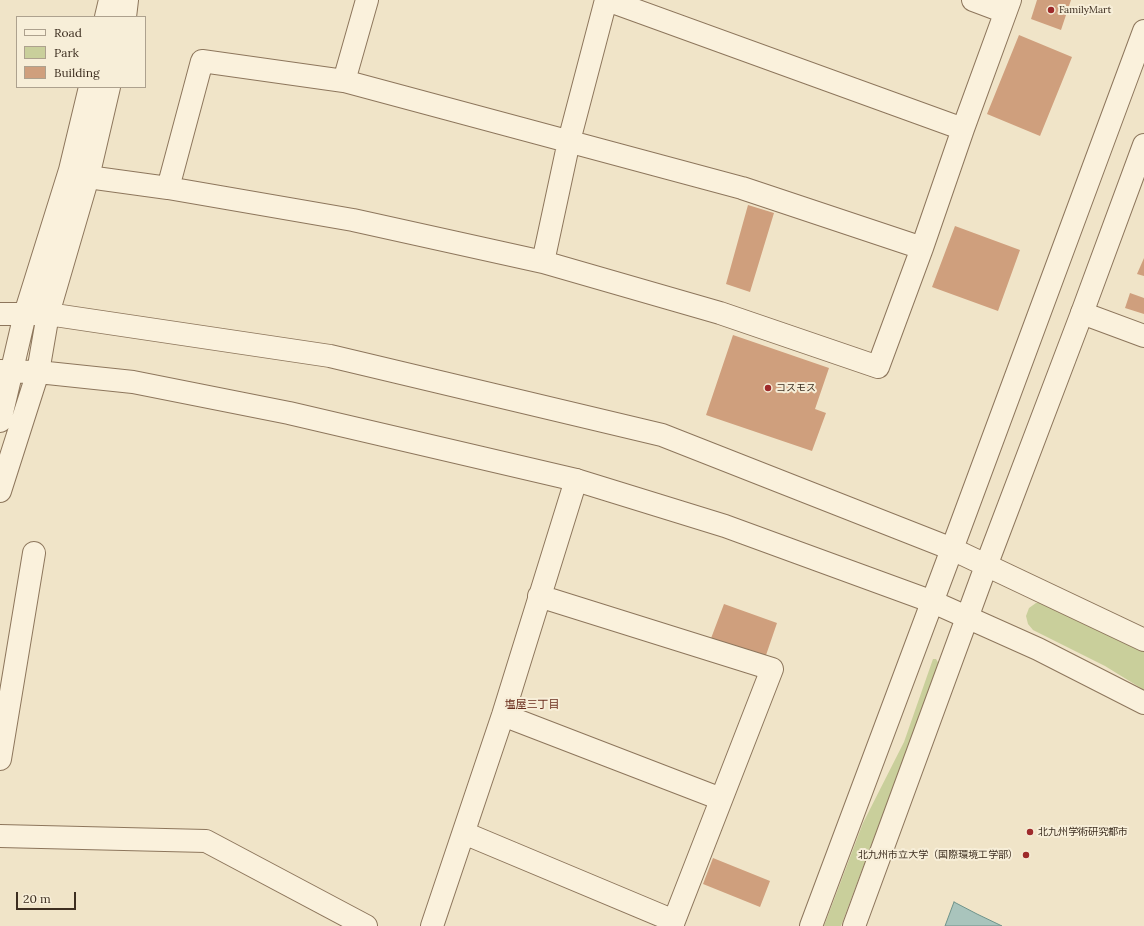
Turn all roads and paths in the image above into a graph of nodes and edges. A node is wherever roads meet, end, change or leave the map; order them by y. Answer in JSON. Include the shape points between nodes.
{"nodes":[{"id":1,"x":110,"y":0,"type":"edge"},
{"id":2,"x":127,"y":0,"type":"edge"},
{"id":3,"x":367,"y":0,"type":"edge"},
{"id":4,"x":606,"y":0,"type":"edge"},
{"id":5,"x":973,"y":0,"type":"edge"},
{"id":6,"x":1008,"y":6,"type":"edge"},
{"id":7,"x":106,"y":16,"type":"edge"},
{"id":8,"x":125,"y":16,"type":"edge"},
{"id":9,"x":1144,"y":31,"type":"edge"},
{"id":10,"x":344,"y":81,"type":"junction"},
{"id":11,"x":90,"y":88,"type":"edge"},
{"id":12,"x":109,"y":88,"type":"edge"},
{"id":13,"x":963,"y":129,"type":"junction"},
{"id":14,"x":569,"y":141,"type":"junction"},
{"id":15,"x":1144,"y":145,"type":"edge"},
{"id":16,"x":88,"y":177,"type":"junction"},
{"id":17,"x":168,"y":188,"type":"junction"},
{"id":18,"x":922,"y":248,"type":"junction"},
{"id":19,"x":543,"y":262,"type":"junction"},
{"id":20,"x":1082,"y":313,"type":"junction"},
{"id":21,"x":0,"y":314,"type":"edge"},
{"id":22,"x":25,"y":314,"type":"junction"},
{"id":23,"x":48,"y":314,"type":"junction"},
{"id":24,"x":1144,"y":336,"type":"edge"},
{"id":25,"x":6,"y":371,"type":"edge"},
{"id":26,"x":38,"y":372,"type":"junction"},
{"id":27,"x":0,"y":421,"type":"edge"},
{"id":28,"x":576,"y":480,"type":"junction"},
{"id":29,"x":0,"y":491,"type":"edge"},
{"id":30,"x":952,"y":549,"type":"junction"},
{"id":31,"x":34,"y":553,"type":"dead end"},
{"id":32,"x":986,"y":566,"type":"junction"},
{"id":33,"x":539,"y":596,"type":"junction"},
{"id":34,"x":933,"y":602,"type":"junction"},
{"id":35,"x":967,"y":618,"type":"junction"},
{"id":36,"x":1144,"y":640,"type":"edge"},
{"id":37,"x":1144,"y":704,"type":"edge"},
{"id":38,"x":503,"y":715,"type":"junction"},
{"id":39,"x":0,"y":759,"type":"edge"},
{"id":40,"x":721,"y":799,"type":"junction"},
{"id":41,"x":464,"y":833,"type":"junction"},
{"id":42,"x":0,"y":836,"type":"edge"},
{"id":43,"x":673,"y":924,"type":"edge"},
{"id":44,"x":366,"y":926,"type":"edge"},
{"id":45,"x":432,"y":926,"type":"edge"},
{"id":46,"x":811,"y":926,"type":"edge"},
{"id":47,"x":854,"y":926,"type":"edge"}],
"edges":[{"from":1,"to":7,"type":"street"},
{"from":2,"to":8,"type":"street"},
{"from":3,"to":10,"type":"street"},
{"from":4,"to":13,"type":"street"},
{"from":4,"to":14,"type":"street"},
{"from":5,"to":6,"type":"street"},
{"from":6,"to":13,"type":"street"},
{"from":9,"to":30,"type":"street"},
{"from":10,"to":14,"type":"street"},
{"from":10,"to":17,"type":"street","via":[[202,61]]},
{"from":11,"to":22,"type":"street","via":[[70,170]]},
{"from":12,"to":16,"type":"street"},
{"from":13,"to":18,"type":"street"},
{"from":14,"to":18,"type":"street","via":[[742,188]]},
{"from":14,"to":19,"type":"street"},
{"from":15,"to":20,"type":"street"},
{"from":16,"to":17,"type":"street"},
{"from":16,"to":23,"type":"street"},
{"from":17,"to":19,"type":"street","via":[[354,220]]},
{"from":18,"to":19,"type":"street","via":[[878,367],[720,313]]},
{"from":20,"to":24,"type":"street"},
{"from":20,"to":32,"type":"street"},
{"from":21,"to":22,"type":"street"},
{"from":22,"to":23,"type":"street"},
{"from":22,"to":25,"type":"street"},
{"from":23,"to":26,"type":"street"},
{"from":23,"to":30,"type":"street","via":[[330,356],[662,435]]},
{"from":25,"to":26,"type":"street"},
{"from":25,"to":27,"type":"street"},
{"from":26,"to":28,"type":"street","via":[[133,382],[281,411]]},
{"from":26,"to":29,"type":"street"},
{"from":28,"to":33,"type":"street"},
{"from":28,"to":34,"type":"street","via":[[724,526]]},
{"from":30,"to":32,"type":"street"},
{"from":30,"to":34,"type":"street"},
{"from":31,"to":39,"type":"street"},
{"from":32,"to":35,"type":"street"},
{"from":32,"to":36,"type":"street"},
{"from":33,"to":38,"type":"street"},
{"from":33,"to":40,"type":"street","via":[[772,669]]},
{"from":34,"to":35,"type":"street"},
{"from":34,"to":46,"type":"street"},
{"from":35,"to":37,"type":"street","via":[[1038,649]]},
{"from":35,"to":47,"type":"street"},
{"from":38,"to":40,"type":"street"},
{"from":38,"to":41,"type":"street"},
{"from":40,"to":43,"type":"street"},
{"from":41,"to":43,"type":"street"},
{"from":41,"to":45,"type":"street"},
{"from":42,"to":44,"type":"street","via":[[206,842]]}]}
